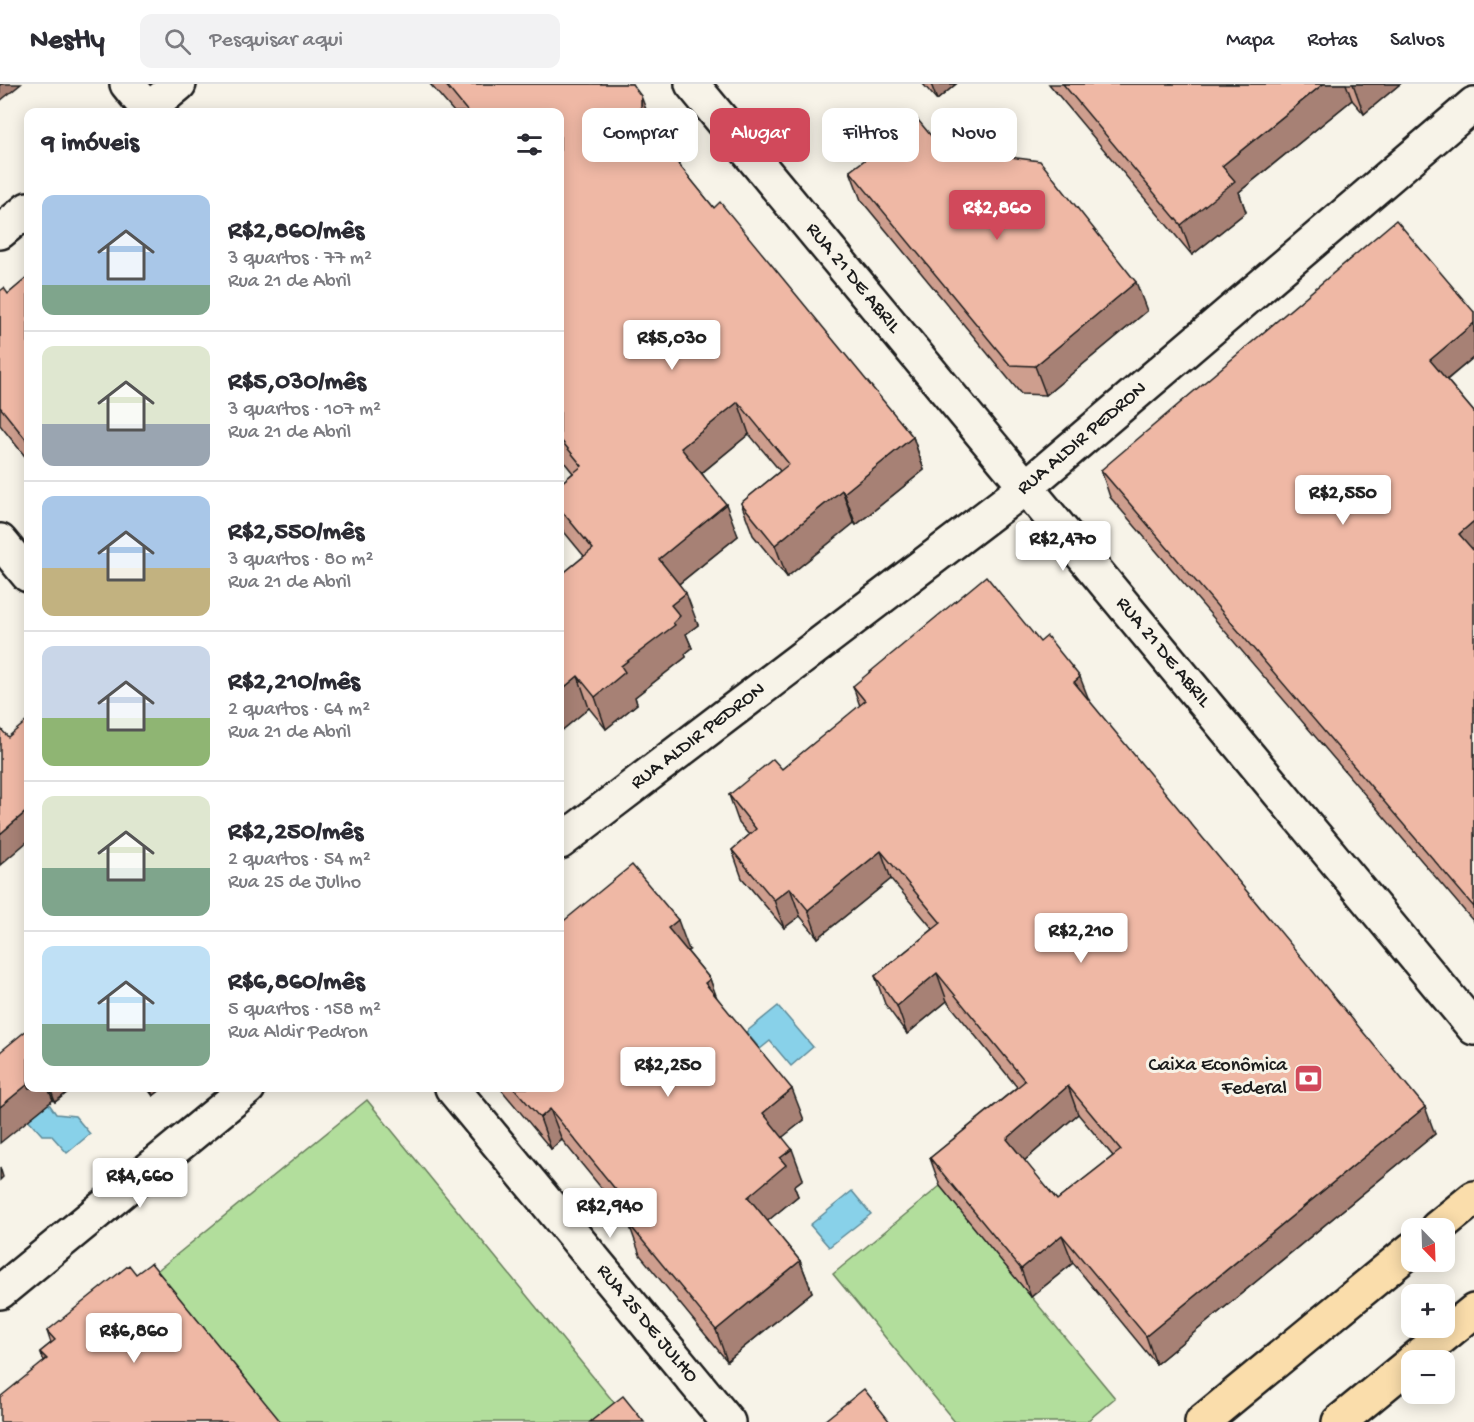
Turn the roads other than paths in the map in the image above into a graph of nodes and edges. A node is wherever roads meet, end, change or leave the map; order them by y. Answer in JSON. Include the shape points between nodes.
{"nodes":[{"id":1,"x":127,"y":84,"type":"edge"},
{"id":2,"x":180,"y":84,"type":"edge"},
{"id":3,"x":692,"y":84,"type":"edge"},
{"id":4,"x":1474,"y":104,"type":"edge"},
{"id":5,"x":145,"y":108,"type":"edge"},
{"id":6,"x":151,"y":108,"type":"edge"},
{"id":7,"x":24,"y":212,"type":"edge"},
{"id":8,"x":0,"y":232,"type":"edge"},
{"id":9,"x":1026,"y":487,"type":"junction"},
{"id":10,"x":0,"y":541,"type":"edge"},
{"id":11,"x":24,"y":570,"type":"edge"},
{"id":12,"x":564,"y":840,"type":"edge"},
{"id":13,"x":1474,"y":1028,"type":"edge"},
{"id":14,"x":243,"y":1092,"type":"edge"},
{"id":15,"x":455,"y":1092,"type":"edge"},
{"id":16,"x":1474,"y":1198,"type":"edge"},
{"id":17,"x":1449,"y":1218,"type":"edge"},
{"id":18,"x":1401,"y":1258,"type":"edge"},
{"id":19,"x":0,"y":1292,"type":"edge"},
{"id":20,"x":1474,"y":1311,"type":"edge"},
{"id":21,"x":1426,"y":1350,"type":"edge"},
{"id":22,"x":1401,"y":1371,"type":"edge"},
{"id":23,"x":728,"y":1422,"type":"edge"},
{"id":24,"x":1202,"y":1422,"type":"edge"},
{"id":25,"x":1339,"y":1422,"type":"edge"}],
"edges":[{"from":1,"to":5,"type":"street"},
{"from":2,"to":6,"type":"street"},
{"from":3,"to":9,"type":"street","name":"RUA 21 DE ABRIL"},
{"from":4,"to":9,"type":"street","name":"RUA ALDIR PEDRON"},
{"from":7,"to":8,"type":"street"},
{"from":9,"to":12,"type":"street","name":"RUA ALDIR PEDRON"},
{"from":9,"to":13,"type":"street","name":"RUA 21 DE ABRIL"},
{"from":10,"to":11,"type":"street"},
{"from":14,"to":19,"type":"street"},
{"from":15,"to":23,"type":"street","name":"RUA 25 DE JULHO"},
{"from":16,"to":17,"type":"main road"},
{"from":18,"to":24,"type":"main road"},
{"from":20,"to":21,"type":"main road"},
{"from":22,"to":25,"type":"main road"}]}
